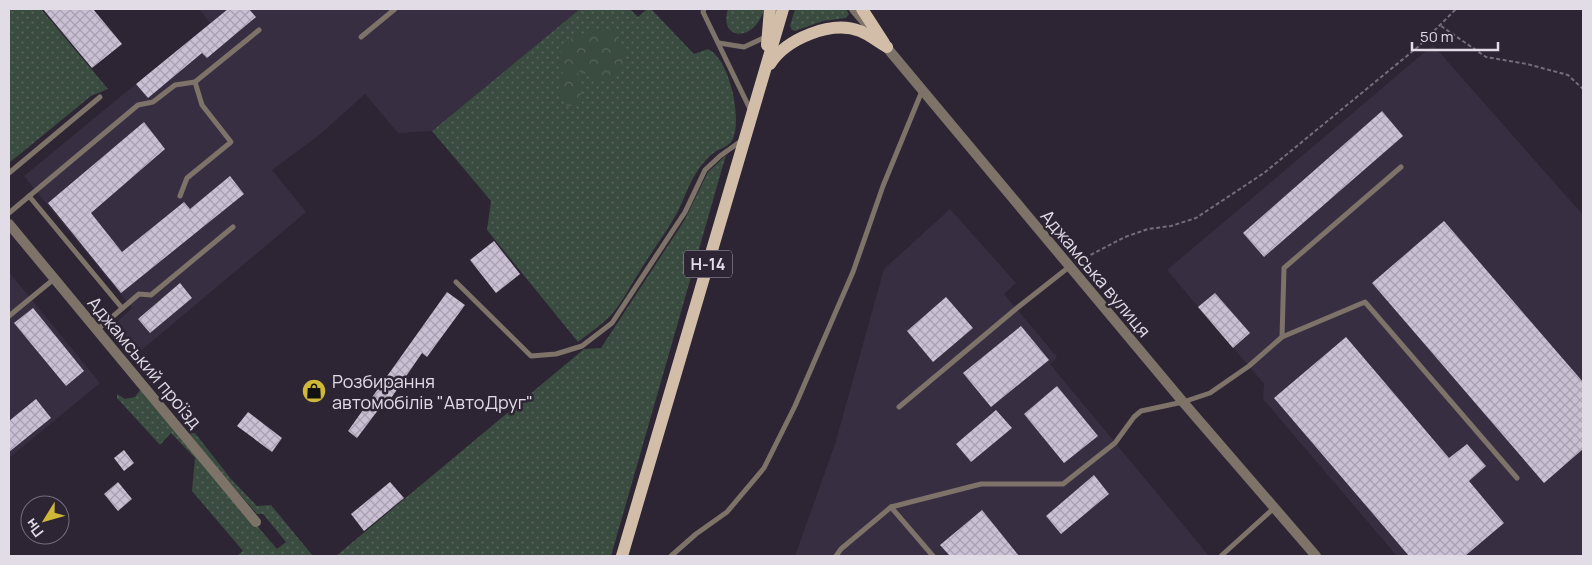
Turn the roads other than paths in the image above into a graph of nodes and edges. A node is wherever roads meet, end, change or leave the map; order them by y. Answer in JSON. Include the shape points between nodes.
{"nodes":[{"id":1,"x":395,"y":9,"type":"edge"},
{"id":2,"x":704,"y":9,"type":"edge"},
{"id":3,"x":770,"y":9,"type":"edge"},
{"id":4,"x":784,"y":9,"type":"edge"},
{"id":5,"x":854,"y":9,"type":"edge"},
{"id":6,"x":862,"y":9,"type":"edge"},
{"id":7,"x":258,"y":30,"type":"dead end"},
{"id":8,"x":768,"y":36,"type":"junction"},
{"id":9,"x":361,"y":37,"type":"dead end"},
{"id":10,"x":719,"y":43,"type":"junction"},
{"id":11,"x":886,"y":47,"type":"junction"},
{"id":12,"x":765,"y":72,"type":"junction"},
{"id":13,"x":194,"y":82,"type":"junction"},
{"id":14,"x":922,"y":91,"type":"junction"},
{"id":15,"x":100,"y":96,"type":"dead end"},
{"id":16,"x":753,"y":114,"type":"junction"},
{"id":17,"x":746,"y":138,"type":"junction"},
{"id":18,"x":1402,"y":167,"type":"dead end"},
{"id":19,"x":9,"y":173,"type":"edge"},
{"id":20,"x":29,"y":196,"type":"junction"},
{"id":21,"x":180,"y":196,"type":"dead end"},
{"id":22,"x":9,"y":213,"type":"edge"},
{"id":23,"x":9,"y":224,"type":"edge"},
{"id":24,"x":233,"y":227,"type":"dead end"},
{"id":25,"x":1069,"y":267,"type":"junction"},
{"id":26,"x":54,"y":278,"type":"junction"},
{"id":27,"x":456,"y":282,"type":"dead end"},
{"id":28,"x":122,"y":308,"type":"junction"},
{"id":29,"x":9,"y":316,"type":"edge"},
{"id":30,"x":97,"y":330,"type":"junction"},
{"id":31,"x":1282,"y":337,"type":"junction"},
{"id":32,"x":1182,"y":402,"type":"junction"},
{"id":33,"x":899,"y":407,"type":"dead end"},
{"id":34,"x":1517,"y":478,"type":"dead end"},
{"id":35,"x":891,"y":507,"type":"junction"},
{"id":36,"x":1274,"y":508,"type":"junction"},
{"id":37,"x":256,"y":522,"type":"dead end"},
{"id":38,"x":622,"y":556,"type":"edge"},
{"id":39,"x":671,"y":556,"type":"edge"},
{"id":40,"x":836,"y":556,"type":"edge"},
{"id":41,"x":933,"y":556,"type":"edge"},
{"id":42,"x":1221,"y":556,"type":"edge"},
{"id":43,"x":1316,"y":556,"type":"edge"}],
"edges":[{"from":1,"to":9,"type":"lane"},
{"from":2,"to":10,"type":"lane","via":[[702,12]]},
{"from":3,"to":8,"type":"main road"},
{"from":4,"to":12,"type":"main road","number":"Н-14"},
{"from":5,"to":11,"type":"street","name":"Аджамська вулиця"},
{"from":6,"to":11,"type":"main road"},
{"from":7,"to":13,"type":"lane"},
{"from":8,"to":10,"type":"lane","via":[[744,46]]},
{"from":8,"to":12,"type":"main road"},
{"from":10,"to":16,"type":"lane"},
{"from":11,"to":12,"type":"main road","via":[[860,31],[826,30],[790,44],[774,58]]},
{"from":11,"to":14,"type":"street","name":"Аджамська вулиця"},
{"from":12,"to":16,"type":"main road","number":"Н-14"},
{"from":13,"to":20,"type":"lane","via":[[176,84],[153,102],[138,105]]},
{"from":13,"to":21,"type":"lane","via":[[202,105],[231,142],[187,178]]},
{"from":14,"to":25,"type":"street","name":"Аджамська вулиця"},
{"from":14,"to":39,"type":"lane","via":[[883,186],[853,272],[795,406],[764,468],[728,512]]},
{"from":15,"to":19,"type":"lane"},
{"from":16,"to":17,"type":"main road","number":"Н-14"},
{"from":17,"to":27,"type":"lane","via":[[705,170],[684,212],[612,323],[582,346],[556,354],[530,356]]},
{"from":17,"to":38,"type":"main road","number":"Н-14"},
{"from":18,"to":31,"type":"lane","via":[[1284,268]]},
{"from":20,"to":22,"type":"lane"},
{"from":20,"to":28,"type":"lane"},
{"from":23,"to":26,"type":"street","name":"Аджамський проїзд"},
{"from":24,"to":28,"type":"lane","via":[[151,295],[139,294]]},
{"from":25,"to":32,"type":"street","name":"Аджамська вулиця"},
{"from":25,"to":33,"type":"lane"},
{"from":26,"to":29,"type":"lane"},
{"from":26,"to":30,"type":"street","name":"Аджамський проїзд"},
{"from":28,"to":30,"type":"lane"},
{"from":30,"to":37,"type":"street","name":"Аджамський проїзд"},
{"from":31,"to":32,"type":"lane","via":[[1249,366],[1210,393]]},
{"from":31,"to":34,"type":"lane","via":[[1365,302]]},
{"from":32,"to":35,"type":"lane","via":[[1141,411],[1115,443],[1064,484],[981,484]]},
{"from":32,"to":36,"type":"street","name":"Аджамська вулиця"},
{"from":35,"to":40,"type":"lane","via":[[841,548]]},
{"from":35,"to":41,"type":"lane"},
{"from":36,"to":42,"type":"lane"},
{"from":36,"to":43,"type":"street","name":"Аджамська вулиця"}]}
